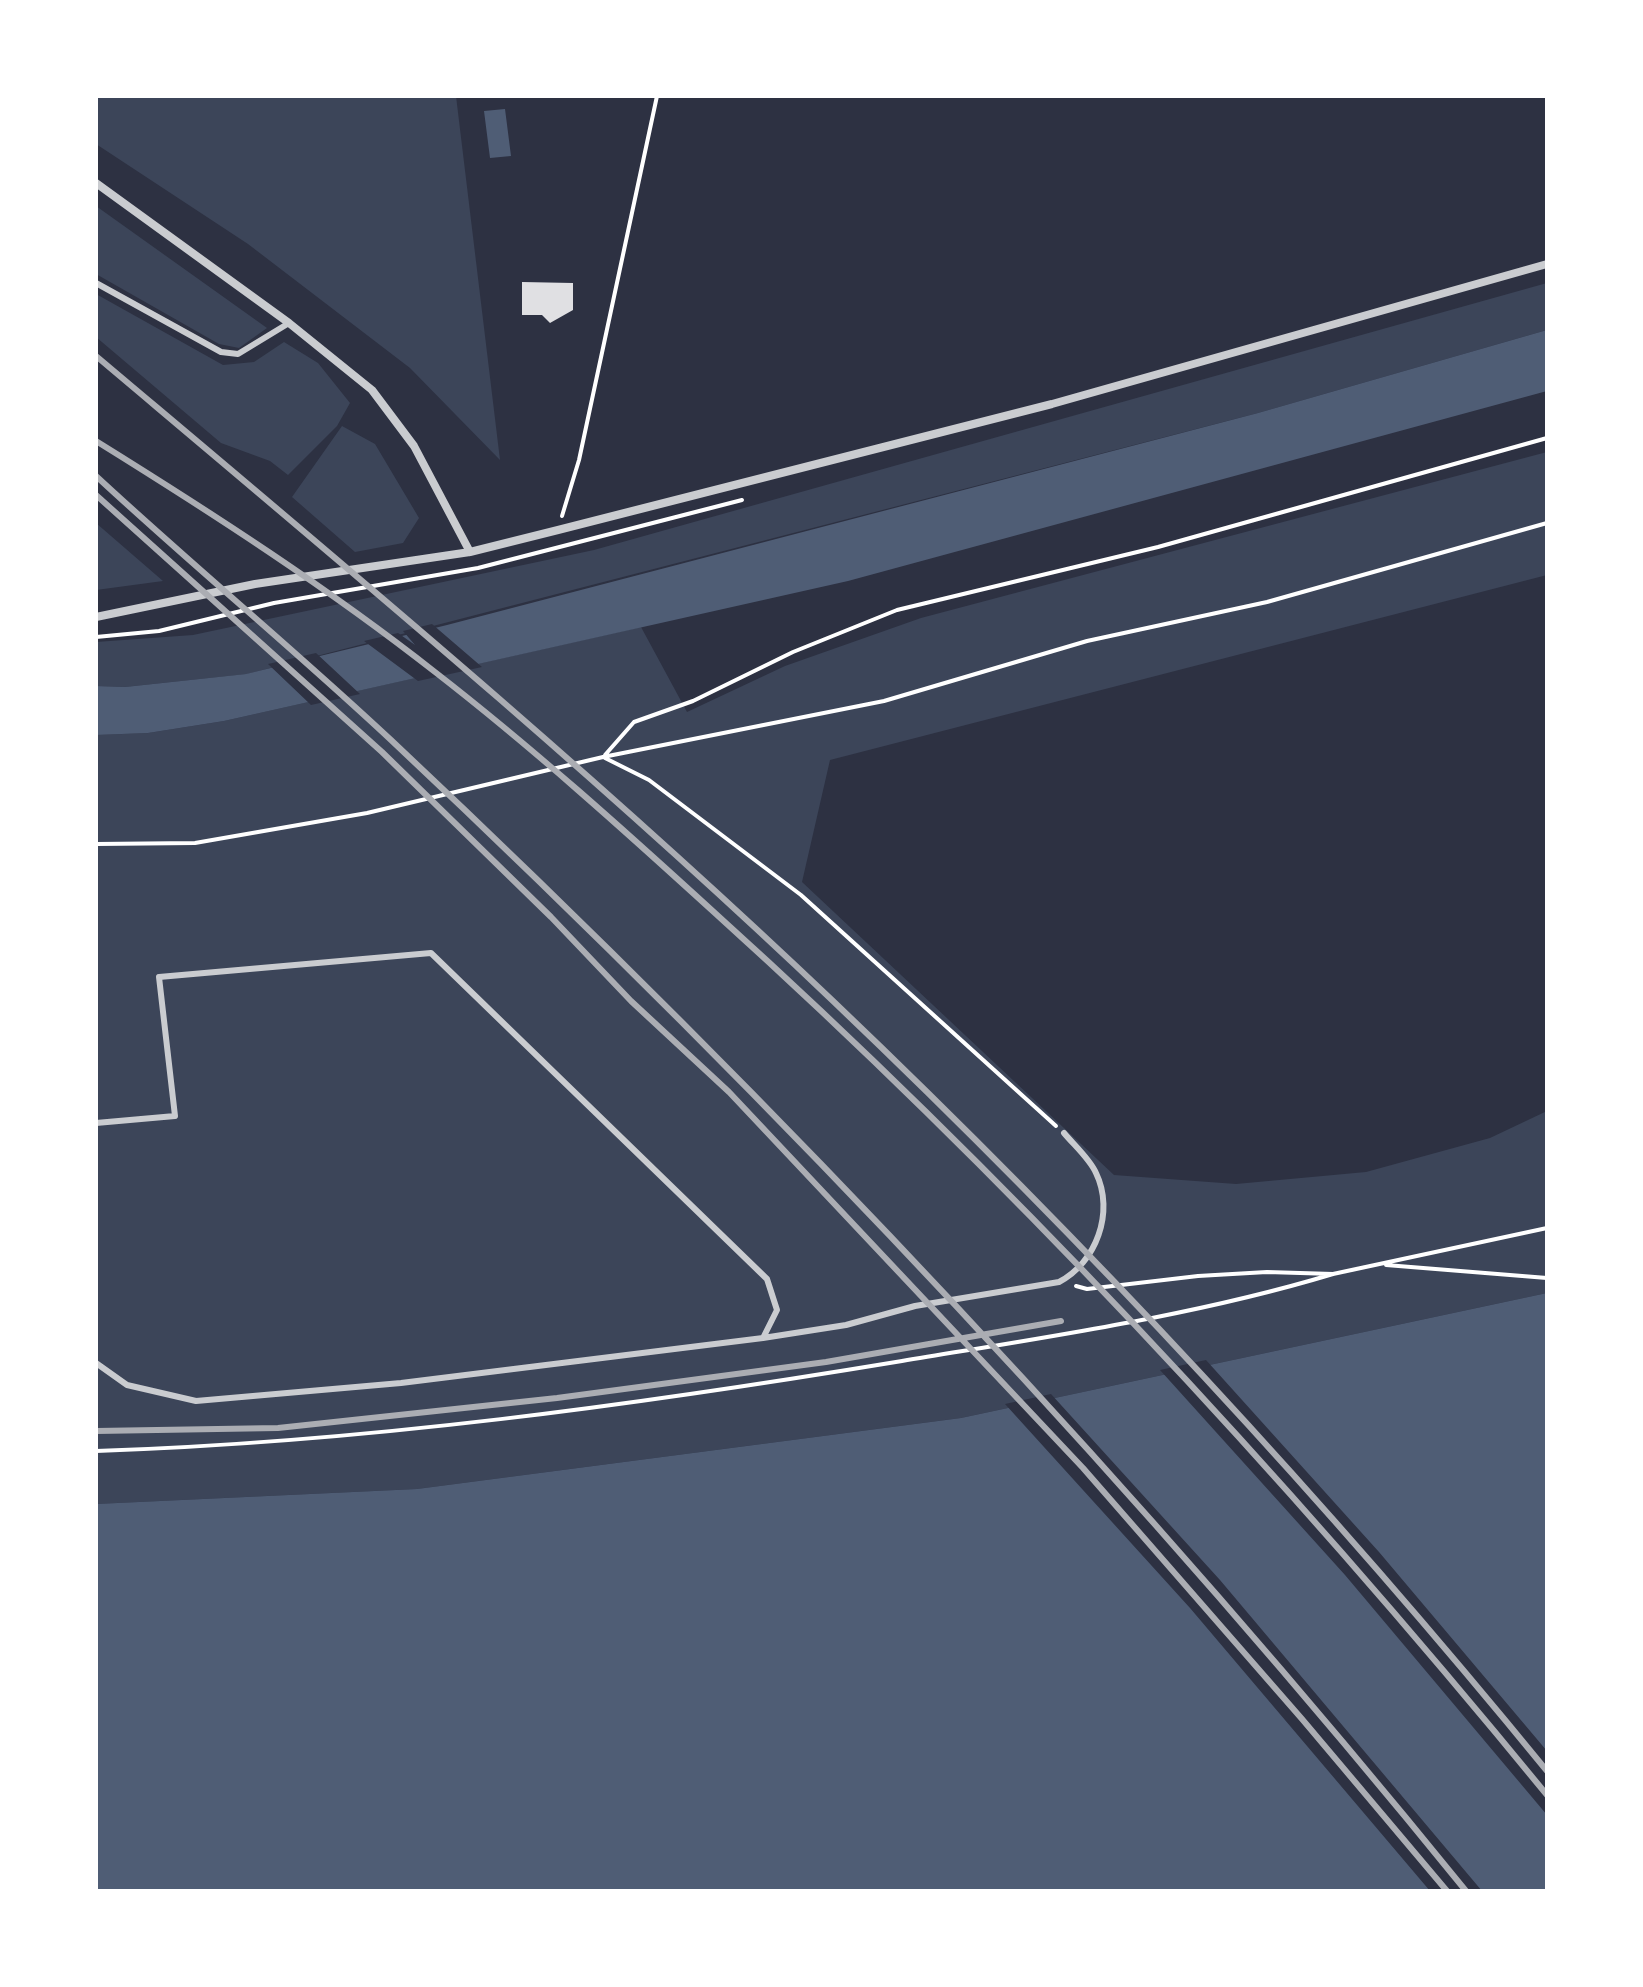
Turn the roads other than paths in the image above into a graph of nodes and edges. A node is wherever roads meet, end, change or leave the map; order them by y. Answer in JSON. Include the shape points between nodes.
{"nodes":[{"id":1,"x":96,"y":183,"type":"edge"},
{"id":2,"x":1547,"y":264,"type":"edge"},
{"id":3,"x":96,"y":283,"type":"edge"},
{"id":4,"x":289,"y":323,"type":"junction"},
{"id":5,"x":470,"y":552,"type":"junction"},
{"id":6,"x":96,"y":617,"type":"edge"},
{"id":7,"x":96,"y":1123,"type":"edge"},
{"id":8,"x":1064,"y":1133,"type":"road end"},
{"id":9,"x":763,"y":1338,"type":"junction"},
{"id":10,"x":96,"y":1363,"type":"edge"}],
"edges":[{"from":1,"to":4,"type":"street"},
{"from":2,"to":5,"type":"street","via":[[1052,404]]},
{"from":3,"to":4,"type":"lane","via":[[221,352],[238,354]]},
{"from":4,"to":5,"type":"street","via":[[372,390],[414,446]]},
{"from":5,"to":6,"type":"street","via":[[255,584]]},
{"from":7,"to":9,"type":"lane","via":[[175,1116],[159,977],[431,953],[767,1279],[777,1310]]},
{"from":8,"to":9,"type":"lane","via":[[1096,1172],[1104,1207],[1099,1240],[1077,1273],[1059,1282]]},
{"from":9,"to":10,"type":"lane","via":[[401,1383],[196,1401],[127,1385]]}]}
